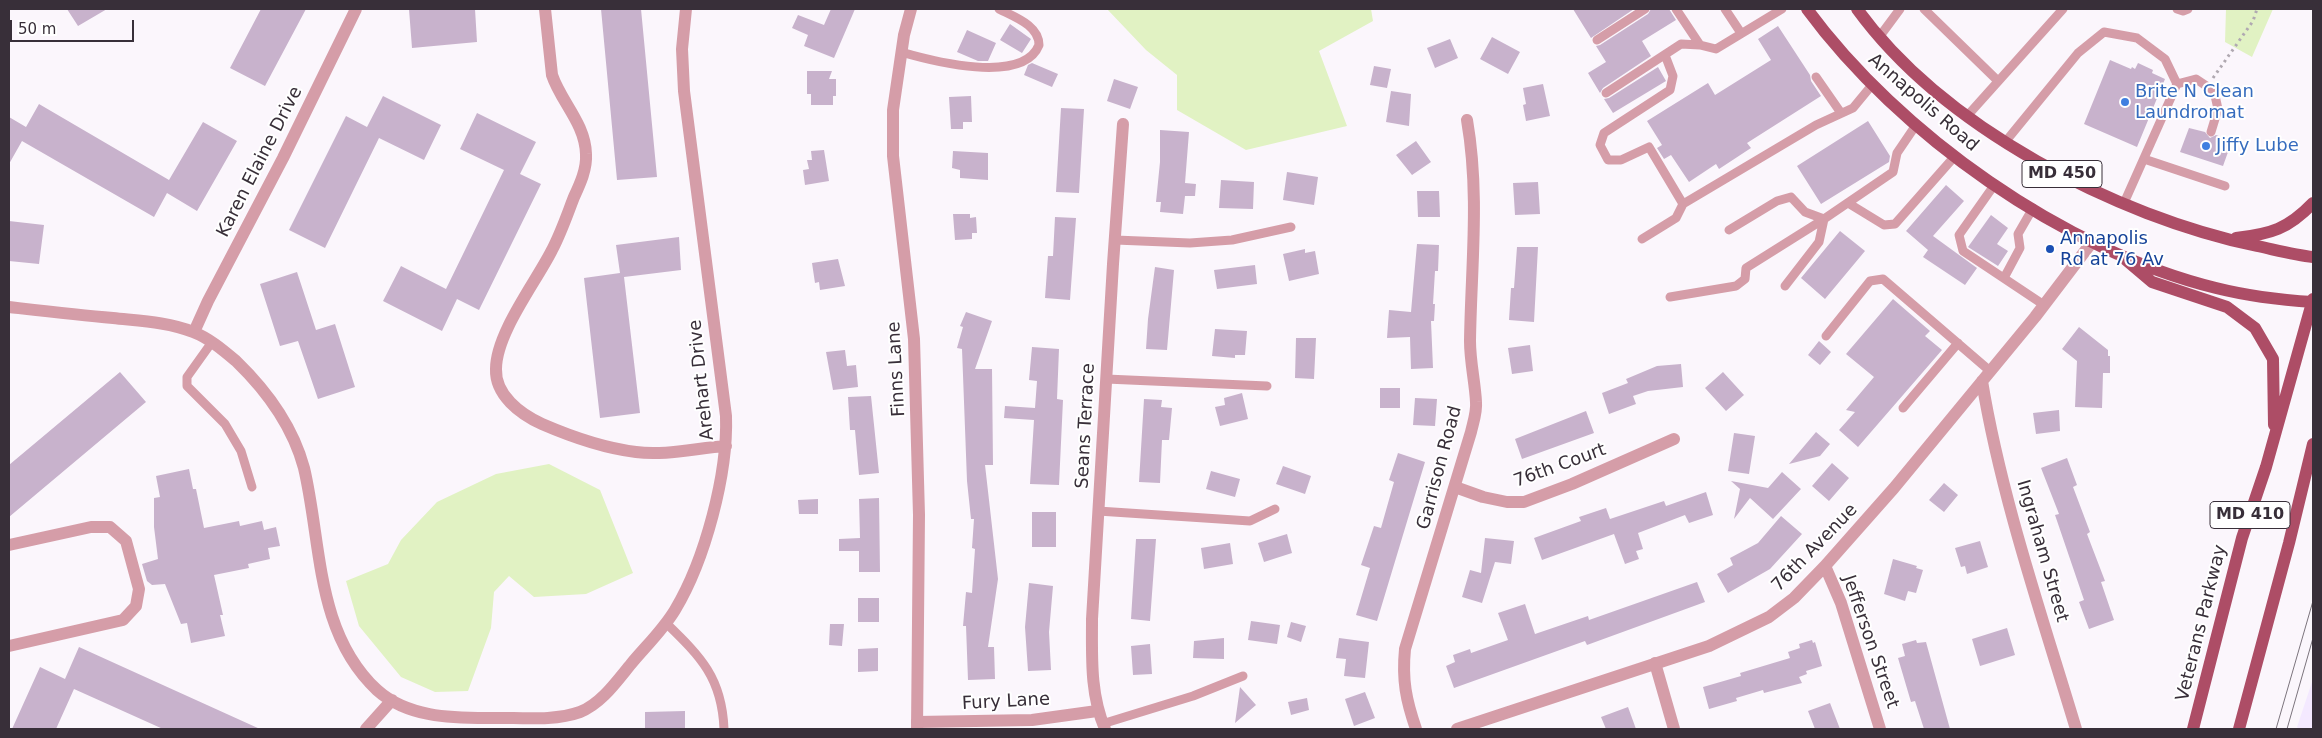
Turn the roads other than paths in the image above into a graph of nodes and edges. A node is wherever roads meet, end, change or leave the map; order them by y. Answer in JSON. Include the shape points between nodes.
{"nodes":[{"id":1,"x":356,"y":9,"type":"edge"},
{"id":2,"x":544,"y":9,"type":"edge"},
{"id":3,"x":686,"y":9,"type":"edge"},
{"id":4,"x":911,"y":9,"type":"edge"},
{"id":5,"x":999,"y":9,"type":"edge"},
{"id":6,"x":1646,"y":9,"type":"edge"},
{"id":7,"x":1676,"y":9,"type":"edge"},
{"id":8,"x":1725,"y":9,"type":"edge"},
{"id":9,"x":1782,"y":9,"type":"edge"},
{"id":10,"x":1807,"y":9,"type":"edge"},
{"id":11,"x":1857,"y":9,"type":"edge"},
{"id":12,"x":1900,"y":9,"type":"edge"},
{"id":13,"x":1924,"y":9,"type":"edge"},
{"id":14,"x":2063,"y":9,"type":"edge"},
{"id":15,"x":2178,"y":9,"type":"edge"},
{"id":16,"x":2188,"y":9,"type":"edge"},
{"id":17,"x":1741,"y":34,"type":"junction"},
{"id":18,"x":1880,"y":36,"type":"junction"},
{"id":19,"x":1597,"y":40,"type":"dead end"},
{"id":20,"x":1700,"y":45,"type":"junction"},
{"id":21,"x":902,"y":52,"type":"junction"},
{"id":22,"x":1665,"y":55,"type":"junction"},
{"id":23,"x":1816,"y":77,"type":"dead end"},
{"id":24,"x":1998,"y":81,"type":"junction"},
{"id":25,"x":2177,"y":84,"type":"junction"},
{"id":26,"x":1872,"y":85,"type":"junction"},
{"id":27,"x":1606,"y":93,"type":"dead end"},
{"id":28,"x":1841,"y":113,"type":"junction"},
{"id":29,"x":1968,"y":115,"type":"junction"},
{"id":30,"x":1467,"y":120,"type":"dead end"},
{"id":31,"x":1123,"y":124,"type":"dead end"},
{"id":32,"x":1916,"y":125,"type":"junction"},
{"id":33,"x":2211,"y":132,"type":"dead end"},
{"id":34,"x":2006,"y":141,"type":"junction"},
{"id":35,"x":1955,"y":156,"type":"junction"},
{"id":36,"x":2144,"y":159,"type":"junction"},
{"id":37,"x":1995,"y":184,"type":"junction"},
{"id":38,"x":2225,"y":186,"type":"dead end"},
{"id":39,"x":1848,"y":202,"type":"junction"},
{"id":40,"x":2124,"y":203,"type":"junction"},
{"id":41,"x":2313,"y":203,"type":"edge"},
{"id":42,"x":1683,"y":204,"type":"junction"},
{"id":43,"x":2033,"y":208,"type":"junction"},
{"id":44,"x":1824,"y":219,"type":"junction"},
{"id":45,"x":1291,"y":227,"type":"dead end"},
{"id":46,"x":1729,"y":230,"type":"dead end"},
{"id":47,"x":1642,"y":239,"type":"dead end"},
{"id":48,"x":2226,"y":239,"type":"junction"},
{"id":49,"x":1114,"y":240,"type":"junction"},
{"id":50,"x":2092,"y":242,"type":"junction"},
{"id":51,"x":2121,"y":255,"type":"junction"},
{"id":52,"x":2313,"y":257,"type":"edge"},
{"id":53,"x":2004,"y":278,"type":"junction"},
{"id":54,"x":1785,"y":286,"type":"dead end"},
{"id":55,"x":1670,"y":298,"type":"dead end"},
{"id":56,"x":2313,"y":301,"type":"edge"},
{"id":57,"x":2044,"y":305,"type":"junction"},
{"id":58,"x":9,"y":307,"type":"edge"},
{"id":59,"x":194,"y":332,"type":"junction"},
{"id":60,"x":1826,"y":336,"type":"dead end"},
{"id":61,"x":212,"y":342,"type":"junction"},
{"id":62,"x":1958,"y":344,"type":"junction"},
{"id":63,"x":1986,"y":376,"type":"junction"},
{"id":64,"x":1106,"y":379,"type":"junction"},
{"id":65,"x":1267,"y":386,"type":"dead end"},
{"id":66,"x":1903,"y":408,"type":"dead end"},
{"id":67,"x":1674,"y":439,"type":"dead end"},
{"id":68,"x":2274,"y":440,"type":"junction"},
{"id":69,"x":2313,"y":444,"type":"edge"},
{"id":70,"x":726,"y":446,"type":"junction"},
{"id":71,"x":1455,"y":486,"type":"junction"},
{"id":72,"x":252,"y":487,"type":"dead end"},
{"id":73,"x":1275,"y":509,"type":"dead end"},
{"id":74,"x":1098,"y":511,"type":"junction"},
{"id":75,"x":9,"y":545,"type":"edge"},
{"id":76,"x":1826,"y":566,"type":"junction"},
{"id":77,"x":666,"y":623,"type":"junction"},
{"id":78,"x":9,"y":646,"type":"edge"},
{"id":79,"x":1656,"y":663,"type":"junction"},
{"id":80,"x":1243,"y":676,"type":"dead end"},
{"id":81,"x":392,"y":700,"type":"junction"},
{"id":82,"x":1097,"y":711,"type":"junction"},
{"id":83,"x":917,"y":726,"type":"edge"},
{"id":84,"x":1104,"y":726,"type":"edge"},
{"id":85,"x":366,"y":729,"type":"edge"},
{"id":86,"x":724,"y":729,"type":"edge"},
{"id":87,"x":1416,"y":729,"type":"edge"},
{"id":88,"x":1457,"y":729,"type":"edge"},
{"id":89,"x":1674,"y":729,"type":"edge"},
{"id":90,"x":1880,"y":729,"type":"edge"},
{"id":91,"x":2076,"y":729,"type":"edge"},
{"id":92,"x":2193,"y":729,"type":"edge"},
{"id":93,"x":2238,"y":729,"type":"edge"}],
"edges":[{"from":1,"to":59,"type":"street","name":"Karen Elaine Drive"},
{"from":2,"to":70,"type":"street","via":[[552,74],[584,138],[586,161],[552,250],[502,338],[496,368],[500,388],[509,401],[533,420],[600,445],[637,452]]},
{"from":3,"to":70,"type":"street","name":"Arehart Drive","via":[[682,49],[684,91],[726,416]]},
{"from":4,"to":21,"type":"street","name":"Finns Lane"},
{"from":5,"to":21,"type":"lane","via":[[1036,32],[1039,45],[1034,54],[996,69],[926,59]]},
{"from":6,"to":19,"type":"lane"},
{"from":7,"to":20,"type":"lane"},
{"from":8,"to":17,"type":"lane"},
{"from":9,"to":17,"type":"lane"},
{"from":10,"to":26,"type":"main road","name":"Annapolis Road","number":"MD 450"},
{"from":11,"to":18,"type":"main road","name":"Annapolis Road","number":"MD 450"},
{"from":12,"to":18,"type":"lane"},
{"from":13,"to":24,"type":"lane"},
{"from":14,"to":24,"type":"lane"},
{"from":15,"to":16,"type":"lane"},
{"from":17,"to":20,"type":"lane","via":[[1716,49]]},
{"from":18,"to":29,"type":"main road","name":"Annapolis Road","number":"MD 450","via":[[1926,82]]},
{"from":20,"to":22,"type":"lane","via":[[1681,44]]},
{"from":21,"to":83,"type":"street","name":"Finns Lane","via":[[894,110],[893,156],[914,339],[919,462]]},
{"from":22,"to":27,"type":"lane"},
{"from":22,"to":42,"type":"lane","via":[[1673,76],[1670,90],[1604,133],[1600,145],[1608,160],[1621,160],[1648,147]]},
{"from":23,"to":28,"type":"lane"},
{"from":24,"to":29,"type":"lane"},
{"from":25,"to":33,"type":"lane","via":[[2196,79],[2214,91],[2218,109]]},
{"from":25,"to":34,"type":"lane","via":[[2165,59],[2137,38],[2104,32],[2078,53]]},
{"from":25,"to":36,"type":"lane"},
{"from":26,"to":28,"type":"lane","via":[[1853,108]]},
{"from":26,"to":32,"type":"main road","name":"Annapolis Road","number":"MD 450"},
{"from":28,"to":42,"type":"lane"},
{"from":29,"to":34,"type":"main road","name":"Annapolis Road","number":"MD 450"},
{"from":30,"to":71,"type":"street","name":"Garrison Road","via":[[1476,190],[1470,342],[1477,404]]},
{"from":31,"to":49,"type":"street","name":"Seans Terrace"},
{"from":32,"to":35,"type":"main road","name":"Annapolis Road","number":"MD 450"},
{"from":32,"to":39,"type":"lane","via":[[1897,153],[1893,172]]},
{"from":34,"to":40,"type":"main road","name":"Annapolis Road","number":"MD 450","via":[[2061,174]]},
{"from":35,"to":37,"type":"main road","name":"Annapolis Road","number":"MD 450"},
{"from":35,"to":39,"type":"lane","via":[[1895,224],[1884,225]]},
{"from":36,"to":38,"type":"lane"},
{"from":36,"to":40,"type":"lane"},
{"from":37,"to":43,"type":"main road","name":"Annapolis Road","number":"MD 450"},
{"from":37,"to":53,"type":"lane","via":[[1959,235],[1963,251]]},
{"from":39,"to":44,"type":"lane"},
{"from":40,"to":48,"type":"main road","name":"Annapolis Road","number":"MD 450"},
{"from":41,"to":48,"type":"main road","via":[[2277,231]]},
{"from":42,"to":47,"type":"lane","via":[[1676,218]]},
{"from":43,"to":50,"type":"main road","name":"Annapolis Road","number":"MD 450"},
{"from":43,"to":53,"type":"lane","via":[[2018,234],[2020,248]]},
{"from":44,"to":46,"type":"lane","via":[[1805,212],[1791,197],[1777,201]]},
{"from":44,"to":54,"type":"lane","via":[[1819,242]]},
{"from":44,"to":55,"type":"lane","via":[[1746,268],[1745,279],[1736,286]]},
{"from":45,"to":49,"type":"lane","via":[[1232,240],[1190,243]]},
{"from":48,"to":52,"type":"main road","name":"Annapolis Road","number":"MD 450"},
{"from":49,"to":64,"type":"street","name":"Seans Terrace"},
{"from":50,"to":51,"type":"main road","name":"Annapolis Road","number":"MD 450"},
{"from":50,"to":57,"type":"street","name":"76th Avenue"},
{"from":51,"to":56,"type":"main road","name":"Annapolis Road","number":"MD 450","via":[[2216,288],[2273,299]]},
{"from":51,"to":68,"type":"main road","name":"Veterans Parkway","via":[[2152,282],[2227,307],[2255,328],[2273,359]]},
{"from":53,"to":57,"type":"lane"},
{"from":56,"to":68,"type":"main road","name":"Veterans Parkway","number":"MD 410"},
{"from":57,"to":63,"type":"street","name":"76th Avenue"},
{"from":58,"to":59,"type":"street","name":"Arehart Drive","via":[[171,325]]},
{"from":59,"to":61,"type":"street","name":"Arehart Drive"},
{"from":60,"to":62,"type":"lane","via":[[1870,281],[1883,279]]},
{"from":61,"to":72,"type":"lane","via":[[187,377],[187,386],[225,424],[241,451]]},
{"from":61,"to":81,"type":"street","name":"Arehart Drive","via":[[258,384],[289,430],[304,469],[320,567],[335,628],[353,662],[378,690]]},
{"from":62,"to":63,"type":"lane"},
{"from":62,"to":66,"type":"lane"},
{"from":63,"to":76,"type":"street","name":"76th Avenue"},
{"from":63,"to":91,"type":"street","name":"Ingraham Street","via":[[1994,443]]},
{"from":64,"to":65,"type":"lane"},
{"from":64,"to":74,"type":"street","name":"Seans Terrace"},
{"from":67,"to":71,"type":"street","name":"76th Court","via":[[1524,502],[1483,497]]},
{"from":68,"to":92,"type":"main road","name":"Veterans Parkway","number":"MD 410","via":[[2242,538]]},
{"from":69,"to":93,"type":"main road","number":"MD 410","via":[[2290,543]]},
{"from":70,"to":77,"type":"street","name":"Arehart Drive","via":[[722,478],[709,527],[690,579]]},
{"from":71,"to":87,"type":"street","name":"Garrison Road","via":[[1405,649],[1402,674],[1406,701]]},
{"from":73,"to":74,"type":"lane","via":[[1250,520]]},
{"from":74,"to":82,"type":"street","name":"Seans Terrace","via":[[1092,669]]},
{"from":75,"to":78,"type":"street","via":[[110,527],[126,541],[139,590],[136,606],[123,620]]},
{"from":76,"to":79,"type":"street","name":"76th Avenue","via":[[1794,598],[1769,617],[1709,646]]},
{"from":76,"to":90,"type":"street","name":"Jefferson Street"},
{"from":77,"to":81,"type":"street","name":"Arehart Drive","via":[[600,698],[578,712],[549,717],[463,718],[418,711]]},
{"from":77,"to":86,"type":"lane","via":[[694,650],[714,678]]},
{"from":79,"to":88,"type":"street","name":"76th Avenue"},
{"from":79,"to":89,"type":"street"},
{"from":80,"to":84,"type":"lane"},
{"from":81,"to":85,"type":"street"},
{"from":82,"to":83,"type":"street","name":"Fury Lane","via":[[1032,720]]},
{"from":82,"to":84,"type":"street","name":"Seans Terrace"}]}
